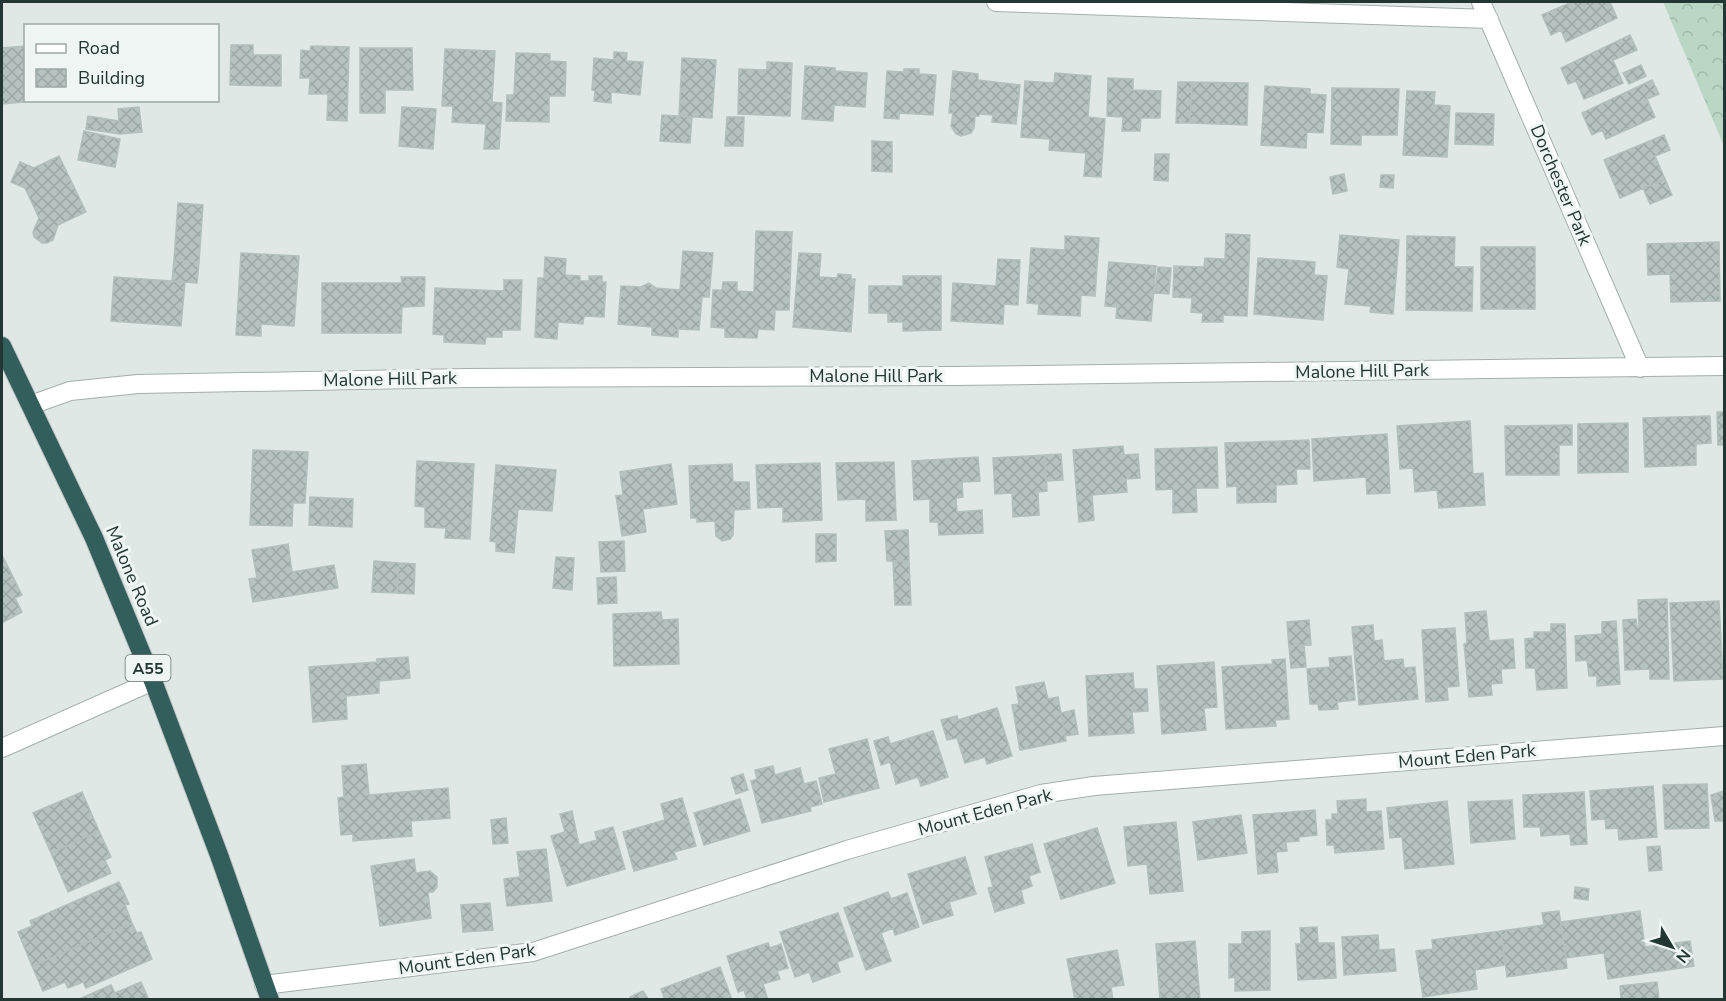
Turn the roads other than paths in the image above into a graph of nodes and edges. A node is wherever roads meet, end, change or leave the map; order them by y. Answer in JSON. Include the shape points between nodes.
{"nodes":[{"id":1,"x":996,"y":2,"type":"edge"},
{"id":2,"x":1481,"y":2,"type":"edge"},
{"id":3,"x":1489,"y":19,"type":"junction"},
{"id":4,"x":2,"y":346,"type":"edge"},
{"id":5,"x":1725,"y":366,"type":"edge"},
{"id":6,"x":1640,"y":368,"type":"junction"},
{"id":7,"x":31,"y":405,"type":"junction"},
{"id":8,"x":153,"y":681,"type":"junction"},
{"id":9,"x":1725,"y":736,"type":"edge"},
{"id":10,"x":2,"y":748,"type":"edge"},
{"id":11,"x":267,"y":992,"type":"edge"}],
"edges":[{"from":1,"to":3,"type":"street"},
{"from":2,"to":3,"type":"street","name":"Dorchester Park"},
{"from":3,"to":6,"type":"street","name":"Dorchester Park"},
{"from":4,"to":7,"type":"highway","name":"Malone Road","number":"A55"},
{"from":5,"to":6,"type":"street","name":"Malone Hill Park"},
{"from":6,"to":7,"type":"street","name":"Malone Hill Park","via":[[480,377],[138,384],[70,391]]},
{"from":7,"to":8,"type":"highway","name":"Malone Road","number":"A55","via":[[94,537]]},
{"from":8,"to":10,"type":"street"},
{"from":8,"to":11,"type":"highway","name":"Malone Road","number":"A55"},
{"from":9,"to":11,"type":"street","name":"Mount Eden Park","via":[[1106,785],[1041,794],[847,850],[533,952]]}]}
